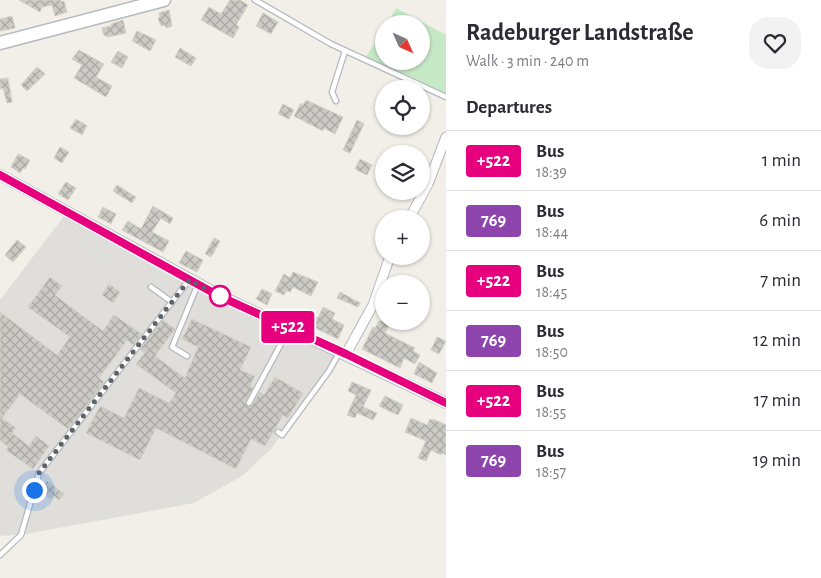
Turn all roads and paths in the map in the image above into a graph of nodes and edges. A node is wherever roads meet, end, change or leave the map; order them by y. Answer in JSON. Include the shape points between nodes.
{"nodes":[{"id":1,"x":255,"y":0,"type":"edge"},
{"id":2,"x":158,"y":1,"type":"edge"},
{"id":3,"x":131,"y":5,"type":"edge"},
{"id":4,"x":0,"y":43,"type":"edge"},
{"id":5,"x":345,"y":51,"type":"junction"},
{"id":6,"x":446,"y":97,"type":"edge"},
{"id":7,"x":336,"y":101,"type":"dead end"},
{"id":8,"x":446,"y":137,"type":"edge"},
{"id":9,"x":0,"y":175,"type":"edge"},
{"id":10,"x":414,"y":210,"type":"edge"},
{"id":11,"x":387,"y":265,"type":"edge"},
{"id":12,"x":193,"y":282,"type":"junction"},
{"id":13,"x":151,"y":286,"type":"dead end"},
{"id":14,"x":172,"y":302,"type":"junction"},
{"id":15,"x":290,"y":328,"type":"junction"},
{"id":16,"x":343,"y":353,"type":"junction"},
{"id":17,"x":187,"y":356,"type":"dead end"},
{"id":18,"x":249,"y":403,"type":"dead end"},
{"id":19,"x":446,"y":403,"type":"edge"},
{"id":20,"x":278,"y":432,"type":"dead end"},
{"id":21,"x":0,"y":555,"type":"edge"}],
"edges":[{"from":1,"to":5,"type":"lane"},
{"from":2,"to":3,"type":"main road"},
{"from":3,"to":4,"type":"main road"},
{"from":5,"to":6,"type":"lane"},
{"from":5,"to":7,"type":"lane","via":[[332,92]]},
{"from":8,"to":10,"type":"street"},
{"from":9,"to":12,"type":"street"},
{"from":11,"to":16,"type":"street","via":[[373,305]]},
{"from":12,"to":14,"type":"lane"},
{"from":12,"to":15,"type":"street"},
{"from":12,"to":17,"type":"lane","via":[[172,347]]},
{"from":13,"to":14,"type":"lane"},
{"from":14,"to":21,"type":"lane","via":[[39,473],[21,535]]},
{"from":15,"to":16,"type":"street"},
{"from":15,"to":18,"type":"lane"},
{"from":16,"to":19,"type":"street"},
{"from":16,"to":20,"type":"lane","via":[[282,435]]}]}
